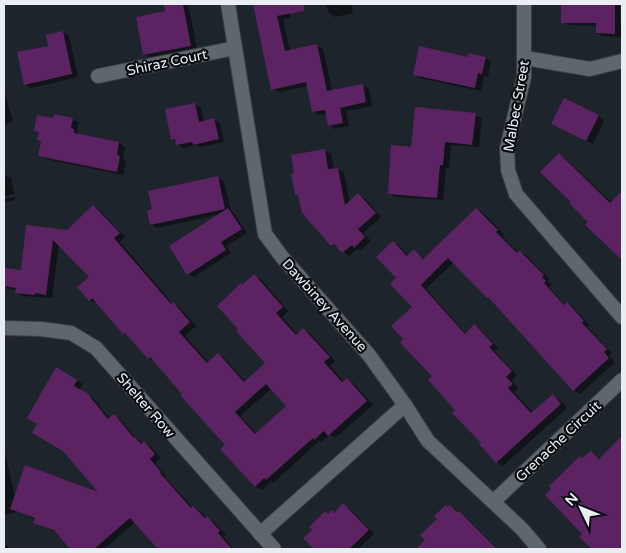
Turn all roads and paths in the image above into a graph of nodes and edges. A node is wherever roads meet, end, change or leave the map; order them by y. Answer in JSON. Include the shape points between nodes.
{"nodes":[{"id":1,"x":228,"y":4,"type":"edge"},
{"id":2,"x":524,"y":4,"type":"edge"},
{"id":3,"x":236,"y":48,"type":"junction"},
{"id":4,"x":525,"y":58,"type":"junction"},
{"id":5,"x":622,"y":61,"type":"edge"},
{"id":6,"x":98,"y":76,"type":"dead end"},
{"id":7,"x":622,"y":317,"type":"edge"},
{"id":8,"x":4,"y":328,"type":"edge"},
{"id":9,"x":622,"y":380,"type":"edge"},
{"id":10,"x":405,"y":405,"type":"junction"},
{"id":11,"x":493,"y":502,"type":"junction"},
{"id":12,"x":260,"y":534,"type":"junction"},
{"id":13,"x":274,"y":549,"type":"edge"},
{"id":14,"x":539,"y":549,"type":"edge"}],
"edges":[{"from":1,"to":3,"type":"street","name":"Dawbiney Avenue"},
{"from":2,"to":4,"type":"street","name":"Malbec Street"},
{"from":3,"to":6,"type":"street","name":"Shiraz Court"},
{"from":3,"to":10,"type":"street","name":"Dawbiney Avenue","via":[[265,234],[369,355]]},
{"from":4,"to":5,"type":"street","via":[[590,69]]},
{"from":4,"to":7,"type":"street","name":"Malbec Street","via":[[524,77],[507,148],[508,170],[516,194]]},
{"from":8,"to":12,"type":"street","name":"Shelter Row","via":[[71,333],[96,348]]},
{"from":9,"to":11,"type":"street","name":"Grenache Circuit"},
{"from":10,"to":11,"type":"street","name":"Dawbiney Avenue","via":[[428,441]]},
{"from":10,"to":12,"type":"street"},
{"from":11,"to":14,"type":"street","name":"Dawbiney Avenue"},
{"from":12,"to":13,"type":"street","name":"Shelter Row"}]}
